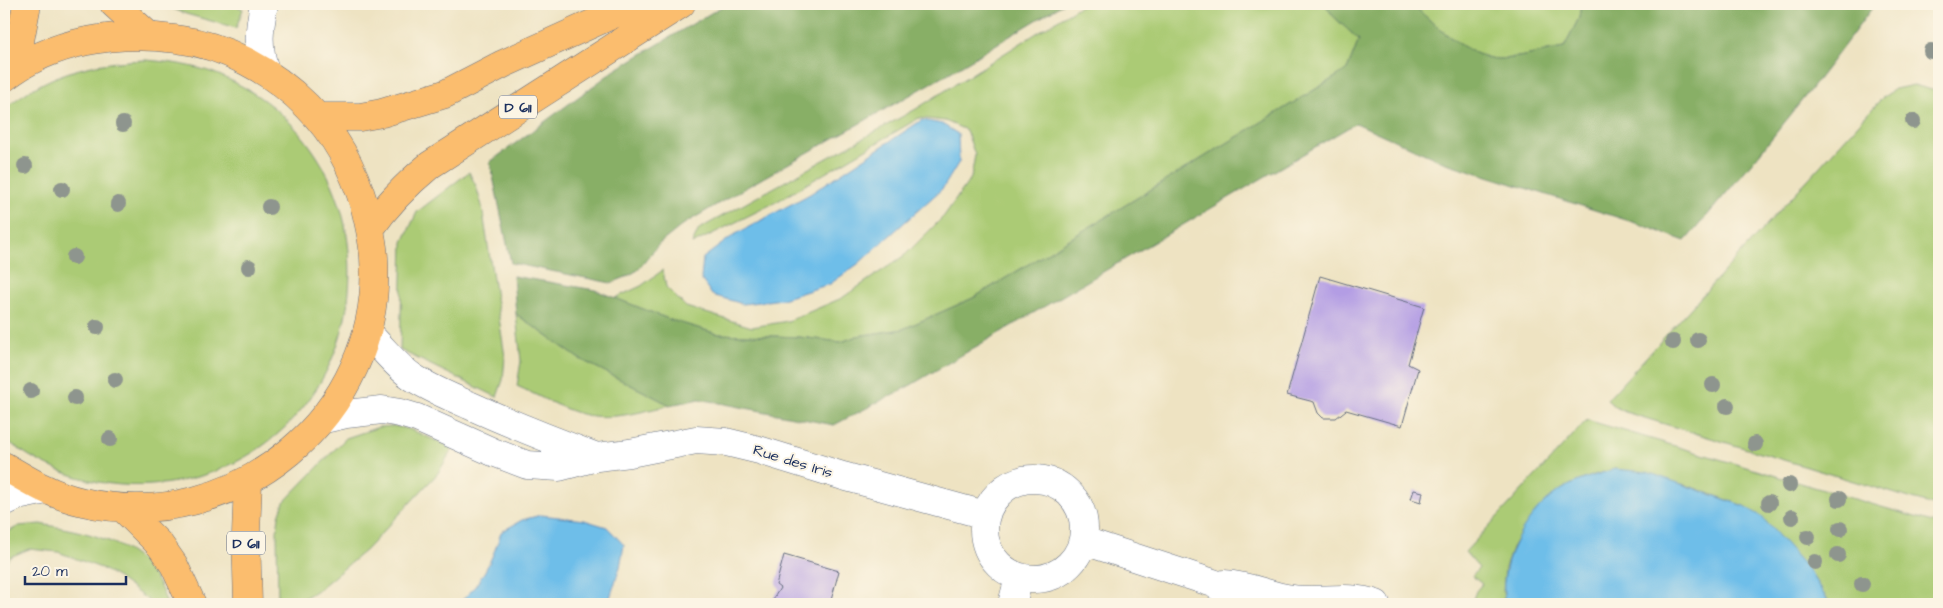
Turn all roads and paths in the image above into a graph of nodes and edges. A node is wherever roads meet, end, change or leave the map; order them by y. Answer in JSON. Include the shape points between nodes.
{"nodes":[{"id":1,"x":27,"y":4,"type":"edge"},
{"id":2,"x":114,"y":4,"type":"edge"},
{"id":3,"x":264,"y":4,"type":"edge"},
{"id":4,"x":636,"y":4,"type":"edge"},
{"id":5,"x":681,"y":4,"type":"edge"},
{"id":6,"x":148,"y":35,"type":"junction"},
{"id":7,"x":265,"y":71,"type":"junction"},
{"id":8,"x":6,"y":77,"type":"edge"},
{"id":9,"x":318,"y":118,"type":"junction"},
{"id":10,"x":370,"y":229,"type":"junction"},
{"id":11,"x":367,"y":333,"type":"junction"},
{"id":12,"x":324,"y":419,"type":"junction"},
{"id":13,"x":597,"y":457,"type":"junction"},
{"id":14,"x":4,"y":466,"type":"edge"},
{"id":15,"x":248,"y":482,"type":"junction"},
{"id":16,"x":46,"y":490,"type":"junction"},
{"id":17,"x":4,"y":502,"type":"edge"},
{"id":18,"x":122,"y":508,"type":"junction"},
{"id":19,"x":985,"y":516,"type":"junction"},
{"id":20,"x":1084,"y":541,"type":"junction"},
{"id":21,"x":1019,"y":578,"type":"junction"},
{"id":22,"x":1213,"y":583,"type":"junction"},
{"id":23,"x":192,"y":604,"type":"edge"},
{"id":24,"x":248,"y":604,"type":"edge"},
{"id":25,"x":1012,"y":604,"type":"edge"},
{"id":26,"x":1247,"y":604,"type":"edge"},
{"id":27,"x":1376,"y":604,"type":"edge"}],
"edges":[{"from":1,"to":8,"type":"main road","via":[[19,46]]},
{"from":2,"to":6,"type":"main road"},
{"from":3,"to":7,"type":"street","via":[[259,52]]},
{"from":4,"to":9,"type":"main road","via":[[444,94],[360,117]]},
{"from":5,"to":10,"type":"main road","number":"D 611","via":[[430,165],[405,186]]},
{"from":6,"to":7,"type":"main road","via":[[189,40],[228,52]]},
{"from":6,"to":8,"type":"main road","via":[[74,44],[40,57]]},
{"from":7,"to":9,"type":"main road","via":[[294,93]]},
{"from":9,"to":10,"type":"main road","via":[[342,151],[359,185]]},
{"from":10,"to":11,"type":"main road","via":[[374,296]]},
{"from":11,"to":12,"type":"main road","via":[[350,376]]},
{"from":11,"to":13,"type":"street","name":"Rue des Iris","via":[[397,364],[432,388]]},
{"from":12,"to":13,"type":"street","name":"Rue des Iris","via":[[382,410],[417,418],[527,464],[559,467]]},
{"from":12,"to":15,"type":"main road","via":[[304,441]]},
{"from":13,"to":19,"type":"street","name":"Rue des Iris","via":[[696,440],[726,442]]},
{"from":14,"to":16,"type":"main road"},
{"from":15,"to":18,"type":"main road","via":[[208,498],[166,507]]},
{"from":15,"to":24,"type":"main road","number":"D 611"},
{"from":16,"to":17,"type":"street"},
{"from":16,"to":18,"type":"main road","via":[[83,502]]},
{"from":18,"to":23,"type":"main road","via":[[160,545],[174,565]]},
{"from":19,"to":20,"type":"street","via":[[992,500],[1003,489],[1033,478],[1050,480],[1074,497],[1082,510]]},
{"from":19,"to":21,"type":"street","via":[[987,546],[994,560]]},
{"from":20,"to":21,"type":"street","via":[[1066,569],[1052,577],[1036,580]]},
{"from":20,"to":22,"type":"street"},
{"from":21,"to":25,"type":"street"},
{"from":22,"to":26,"type":"street"},
{"from":22,"to":27,"type":"street","via":[[1238,585],[1292,599],[1348,598]]}]}
